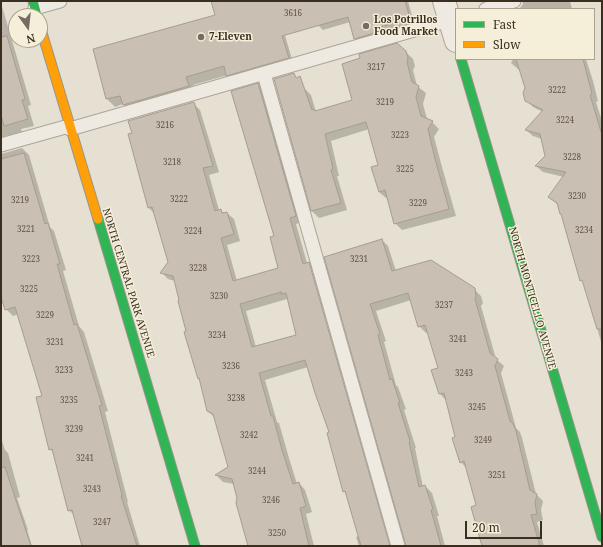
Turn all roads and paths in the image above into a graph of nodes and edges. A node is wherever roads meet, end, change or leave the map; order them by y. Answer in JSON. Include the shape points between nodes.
{"nodes":[{"id":1,"x":60,"y":1,"type":"edge"},
{"id":2,"x":514,"y":1,"type":"edge"},
{"id":3,"x":35,"y":8,"type":"edge"},
{"id":4,"x":490,"y":8,"type":"edge"},
{"id":5,"x":450,"y":13,"type":"edge"},
{"id":6,"x":455,"y":36,"type":"edge"},
{"id":7,"x":46,"y":48,"type":"edge"},
{"id":8,"x":461,"y":60,"type":"edge"},
{"id":9,"x":264,"y":74,"type":"junction"},
{"id":10,"x":70,"y":128,"type":"junction"},
{"id":11,"x":1,"y":145,"type":"edge"},
{"id":12,"x":602,"y":537,"type":"edge"},
{"id":13,"x":195,"y":546,"type":"edge"},
{"id":14,"x":398,"y":546,"type":"edge"}],
"edges":[{"from":1,"to":3,"type":"lane"},
{"from":2,"to":4,"type":"lane"},
{"from":5,"to":6,"type":"street"},
{"from":5,"to":9,"type":"lane"},
{"from":7,"to":10,"type":"street","name":"NORTH CENTRAL PARK AVENUE"},
{"from":8,"to":12,"type":"street","name":"NORTH MONTICELLO AVENUE"},
{"from":9,"to":10,"type":"lane"},
{"from":9,"to":14,"type":"lane"},
{"from":10,"to":11,"type":"lane"},
{"from":10,"to":13,"type":"street","name":"NORTH CENTRAL PARK AVENUE"}]}
